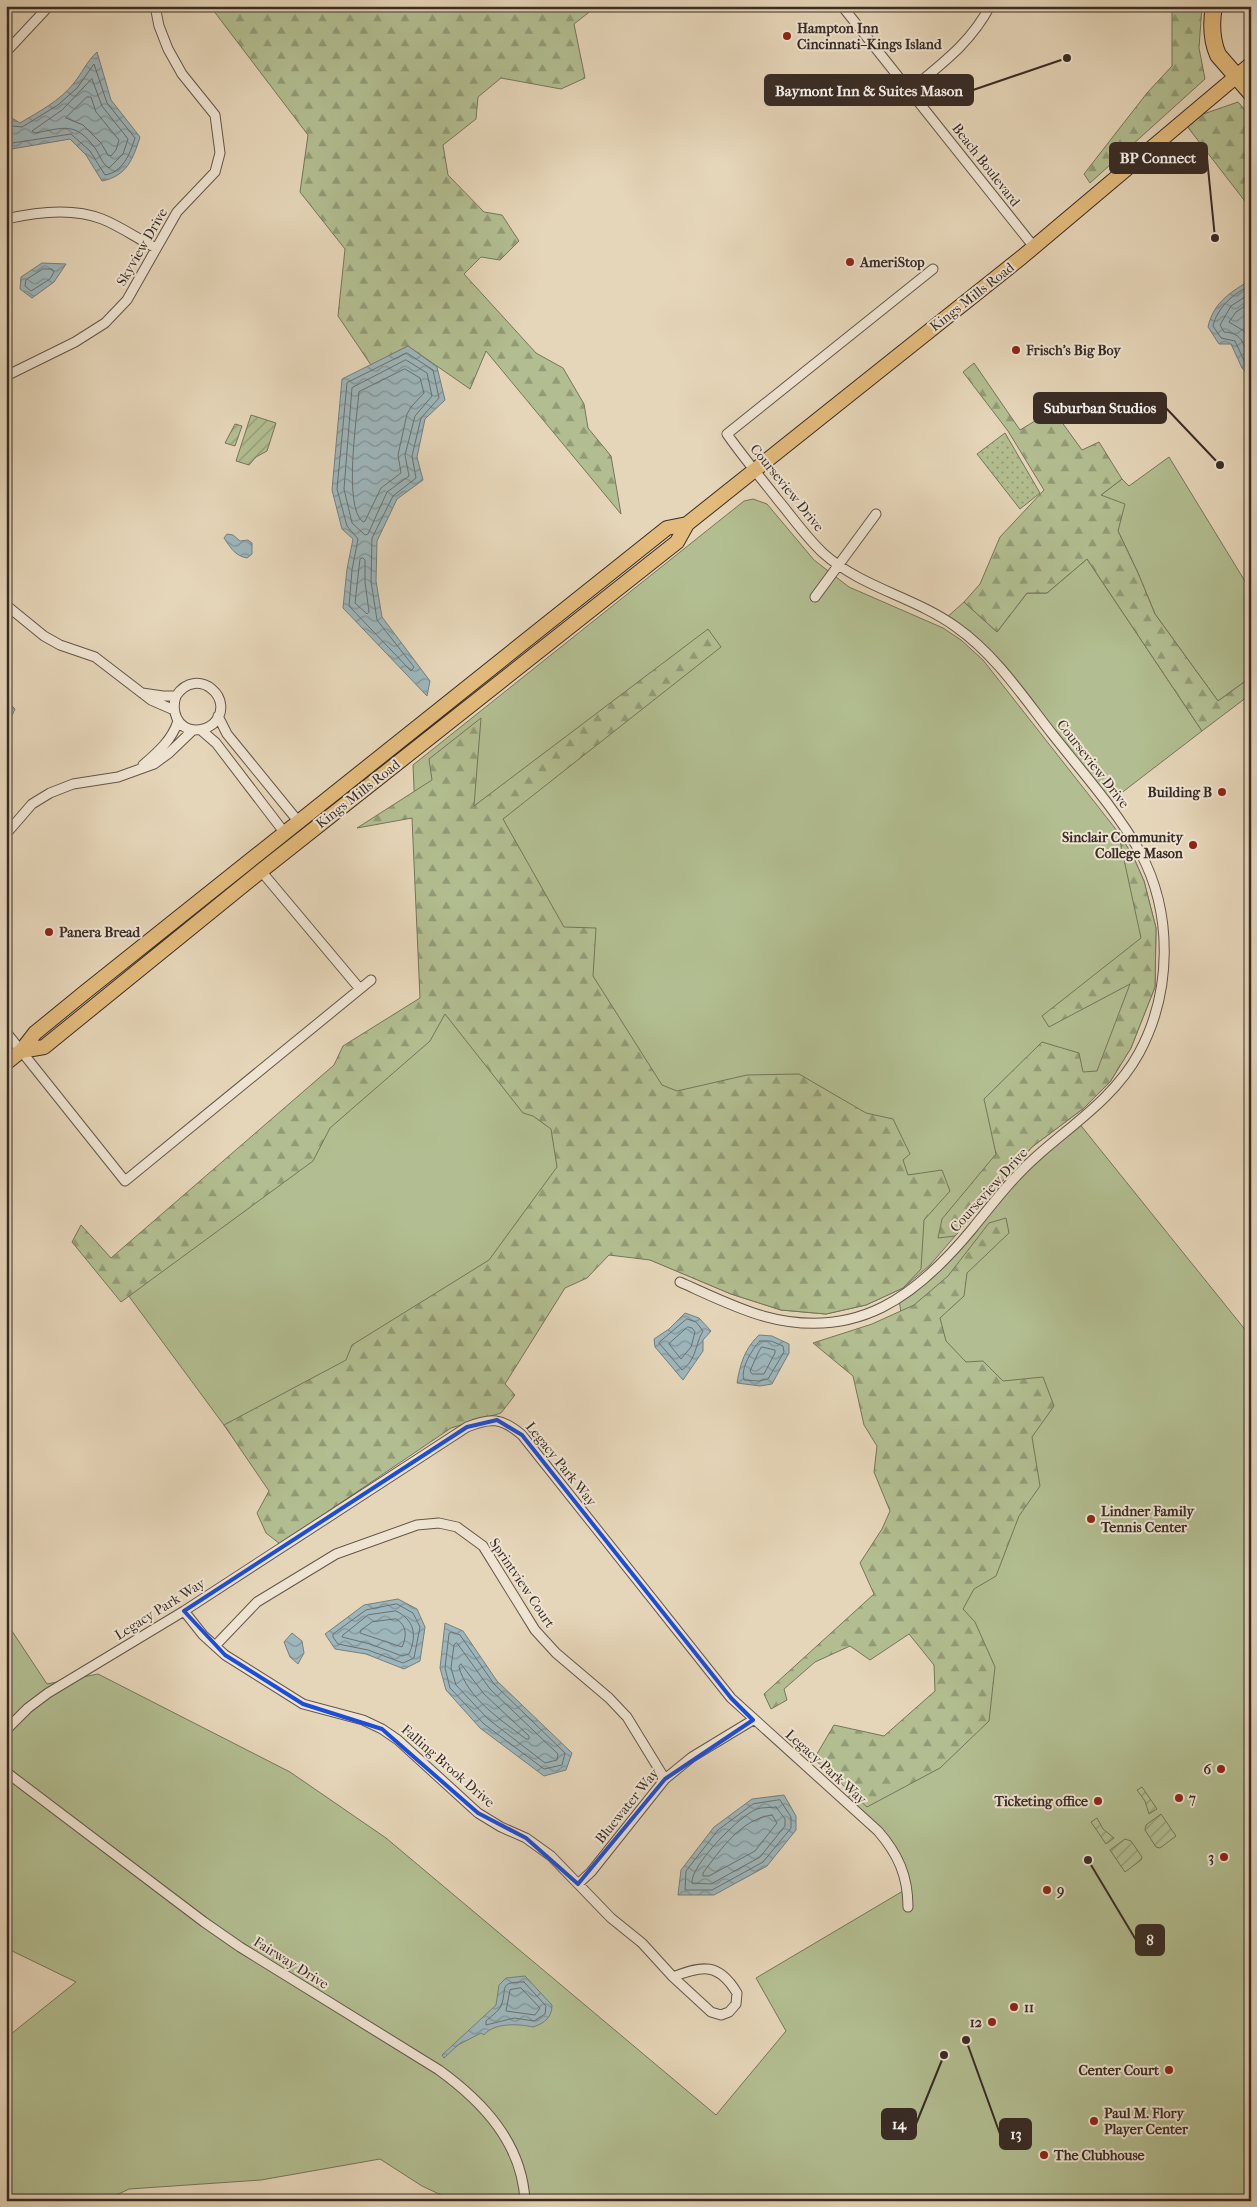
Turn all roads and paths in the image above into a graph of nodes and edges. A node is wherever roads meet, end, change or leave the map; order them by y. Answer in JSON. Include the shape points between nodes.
{"nodes":[{"id":1,"x":50,"y":6,"type":"edge"},
{"id":2,"x":155,"y":6,"type":"edge"},
{"id":3,"x":842,"y":6,"type":"edge"},
{"id":4,"x":990,"y":6,"type":"edge"},
{"id":5,"x":1214,"y":6,"type":"edge"},
{"id":6,"x":6,"y":52,"type":"edge"},
{"id":7,"x":1251,"y":64,"type":"edge"},
{"id":8,"x":1236,"y":76,"type":"junction"},
{"id":9,"x":909,"y":91,"type":"junction"},
{"id":10,"x":1251,"y":93,"type":"edge"},
{"id":11,"x":6,"y":219,"type":"edge"},
{"id":12,"x":1034,"y":247,"type":"junction"},
{"id":13,"x":156,"y":248,"type":"junction"},
{"id":14,"x":932,"y":269,"type":"dead end"},
{"id":15,"x":6,"y":376,"type":"edge"},
{"id":16,"x":755,"y":470,"type":"junction"},
{"id":17,"x":876,"y":514,"type":"dead end"},
{"id":18,"x":687,"y":524,"type":"junction"},
{"id":19,"x":839,"y":565,"type":"junction"},
{"id":20,"x":815,"y":597,"type":"dead end"},
{"id":21,"x":6,"y":605,"type":"edge"},
{"id":22,"x":142,"y":693,"type":"junction"},
{"id":23,"x":176,"y":696,"type":"junction"},
{"id":24,"x":174,"y":710,"type":"junction"},
{"id":25,"x":218,"y":716,"type":"junction"},
{"id":26,"x":178,"y":721,"type":"junction"},
{"id":27,"x":197,"y":730,"type":"junction"},
{"id":28,"x":139,"y":769,"type":"junction"},
{"id":29,"x":298,"y":821,"type":"junction"},
{"id":30,"x":284,"y":832,"type":"junction"},
{"id":31,"x":6,"y":834,"type":"edge"},
{"id":32,"x":261,"y":871,"type":"junction"},
{"id":33,"x":371,"y":980,"type":"dead end"},
{"id":34,"x":360,"y":989,"type":"junction"},
{"id":35,"x":6,"y":1032,"type":"edge"},
{"id":36,"x":21,"y":1051,"type":"junction"},
{"id":37,"x":6,"y":1063,"type":"edge"},
{"id":38,"x":680,"y":1282,"type":"dead end"},
{"id":39,"x":184,"y":1612,"type":"junction"},
{"id":40,"x":215,"y":1646,"type":"junction"},
{"id":41,"x":753,"y":1720,"type":"junction"},
{"id":42,"x":6,"y":1730,"type":"edge"},
{"id":43,"x":6,"y":1772,"type":"edge"},
{"id":44,"x":665,"y":1778,"type":"junction"},
{"id":45,"x":578,"y":1884,"type":"junction"},
{"id":46,"x":908,"y":1907,"type":"dead end"},
{"id":47,"x":673,"y":1977,"type":"junction"},
{"id":48,"x":525,"y":2201,"type":"edge"}],
"edges":[{"from":1,"to":6,"type":"street"},
{"from":2,"to":13,"type":"street","name":"Skyview Drive","via":[[158,26],[168,49],[182,74],[215,115],[220,153],[215,172],[177,212]]},
{"from":3,"to":9,"type":"street","name":"Beach Boulevard"},
{"from":4,"to":9,"type":"street","via":[[973,34],[958,50]]},
{"from":5,"to":8,"type":"highway","via":[[1215,48]]},
{"from":7,"to":8,"type":"main road","name":"Kings Mills Road"},
{"from":8,"to":10,"type":"highway"},
{"from":8,"to":12,"type":"main road","name":"Kings Mills Road"},
{"from":9,"to":12,"type":"street","name":"Beach Boulevard"},
{"from":11,"to":13,"type":"street","via":[[29,214],[76,213],[101,218]]},
{"from":12,"to":16,"type":"main road","name":"Kings Mills Road"},
{"from":13,"to":15,"type":"street","name":"Skyview Drive","via":[[127,300],[105,323],[75,342]]},
{"from":14,"to":16,"type":"street","name":"Courseview Drive","via":[[727,434]]},
{"from":16,"to":18,"type":"main road","name":"Kings Mills Road"},
{"from":16,"to":19,"type":"street","name":"Courseview Drive","via":[[806,534]]},
{"from":17,"to":19,"type":"street"},
{"from":18,"to":29,"type":"main road","name":"Kings Mills Road","via":[[668,528]]},
{"from":18,"to":32,"type":"main road","name":"Kings Mills Road","via":[[677,542]]},
{"from":19,"to":20,"type":"street"},
{"from":19,"to":38,"type":"street","name":"Courseview Drive","via":[[860,579],[944,619],[974,641],[1001,670],[1118,817],[1141,855],[1157,896],[1164,950],[1160,991],[1142,1047],[1108,1095],[1036,1157],[944,1262],[899,1299],[844,1320],[807,1322],[763,1316]]},
{"from":21,"to":22,"type":"street","via":[[44,636],[95,657]]},
{"from":22,"to":23,"type":"street"},
{"from":22,"to":24,"type":"street"},
{"from":23,"to":24,"type":"street"},
{"from":23,"to":25,"type":"street","via":[[187,686],[208,686],[220,700]]},
{"from":24,"to":26,"type":"street"},
{"from":25,"to":27,"type":"street","via":[[214,723]]},
{"from":25,"to":29,"type":"street","via":[[227,734]]},
{"from":26,"to":27,"type":"street"},
{"from":26,"to":28,"type":"street","via":[[161,749]]},
{"from":27,"to":28,"type":"street","via":[[154,764]]},
{"from":27,"to":30,"type":"street","via":[[216,743]]},
{"from":28,"to":31,"type":"street","via":[[118,777],[73,784],[50,793],[32,804]]},
{"from":29,"to":30,"type":"main road","name":"Kings Mills Road"},
{"from":30,"to":36,"type":"main road","name":"Kings Mills Road","via":[[35,1033]]},
{"from":32,"to":34,"type":"street"},
{"from":32,"to":36,"type":"main road","name":"Kings Mills Road","via":[[44,1048]]},
{"from":33,"to":34,"type":"street"},
{"from":34,"to":36,"type":"street","via":[[126,1182]]},
{"from":35,"to":36,"type":"street"},
{"from":36,"to":37,"type":"main road","name":"Kings Mills Road"},
{"from":39,"to":40,"type":"street","name":"Falling Brook Drive"},
{"from":39,"to":41,"type":"street","name":"Legacy Park Way","via":[[467,1427],[482,1420],[497,1420],[522,1435],[731,1698]]},
{"from":39,"to":42,"type":"street","name":"Legacy Park Way","via":[[48,1693]]},
{"from":40,"to":44,"type":"street","name":"Sprintview Court","via":[[257,1602],[336,1554],[417,1524],[439,1523],[457,1528],[483,1546],[534,1630],[626,1717]]},
{"from":40,"to":45,"type":"street","name":"Falling Brook Drive","via":[[303,1704],[382,1728],[478,1813],[526,1838],[552,1856]]},
{"from":41,"to":44,"type":"street","name":"Bluewater Way","via":[[692,1757]]},
{"from":41,"to":46,"type":"street","name":"Legacy Park Way","via":[[892,1847],[904,1870]]},
{"from":43,"to":48,"type":"street","name":"Fairway Drive","via":[[240,1948],[462,2087],[494,2119],[506,2137],[520,2171]]},
{"from":44,"to":45,"type":"street","name":"Bluewater Way"},
{"from":45,"to":47,"type":"street","name":"Falling Brook Drive","via":[[611,1918],[642,1943]]},
{"from":47,"to":47,"type":"street","name":"Falling Brook Drive","via":[[711,2012],[721,2015],[736,2004],[737,1993],[720,1972],[707,1968],[693,1969]]}]}
